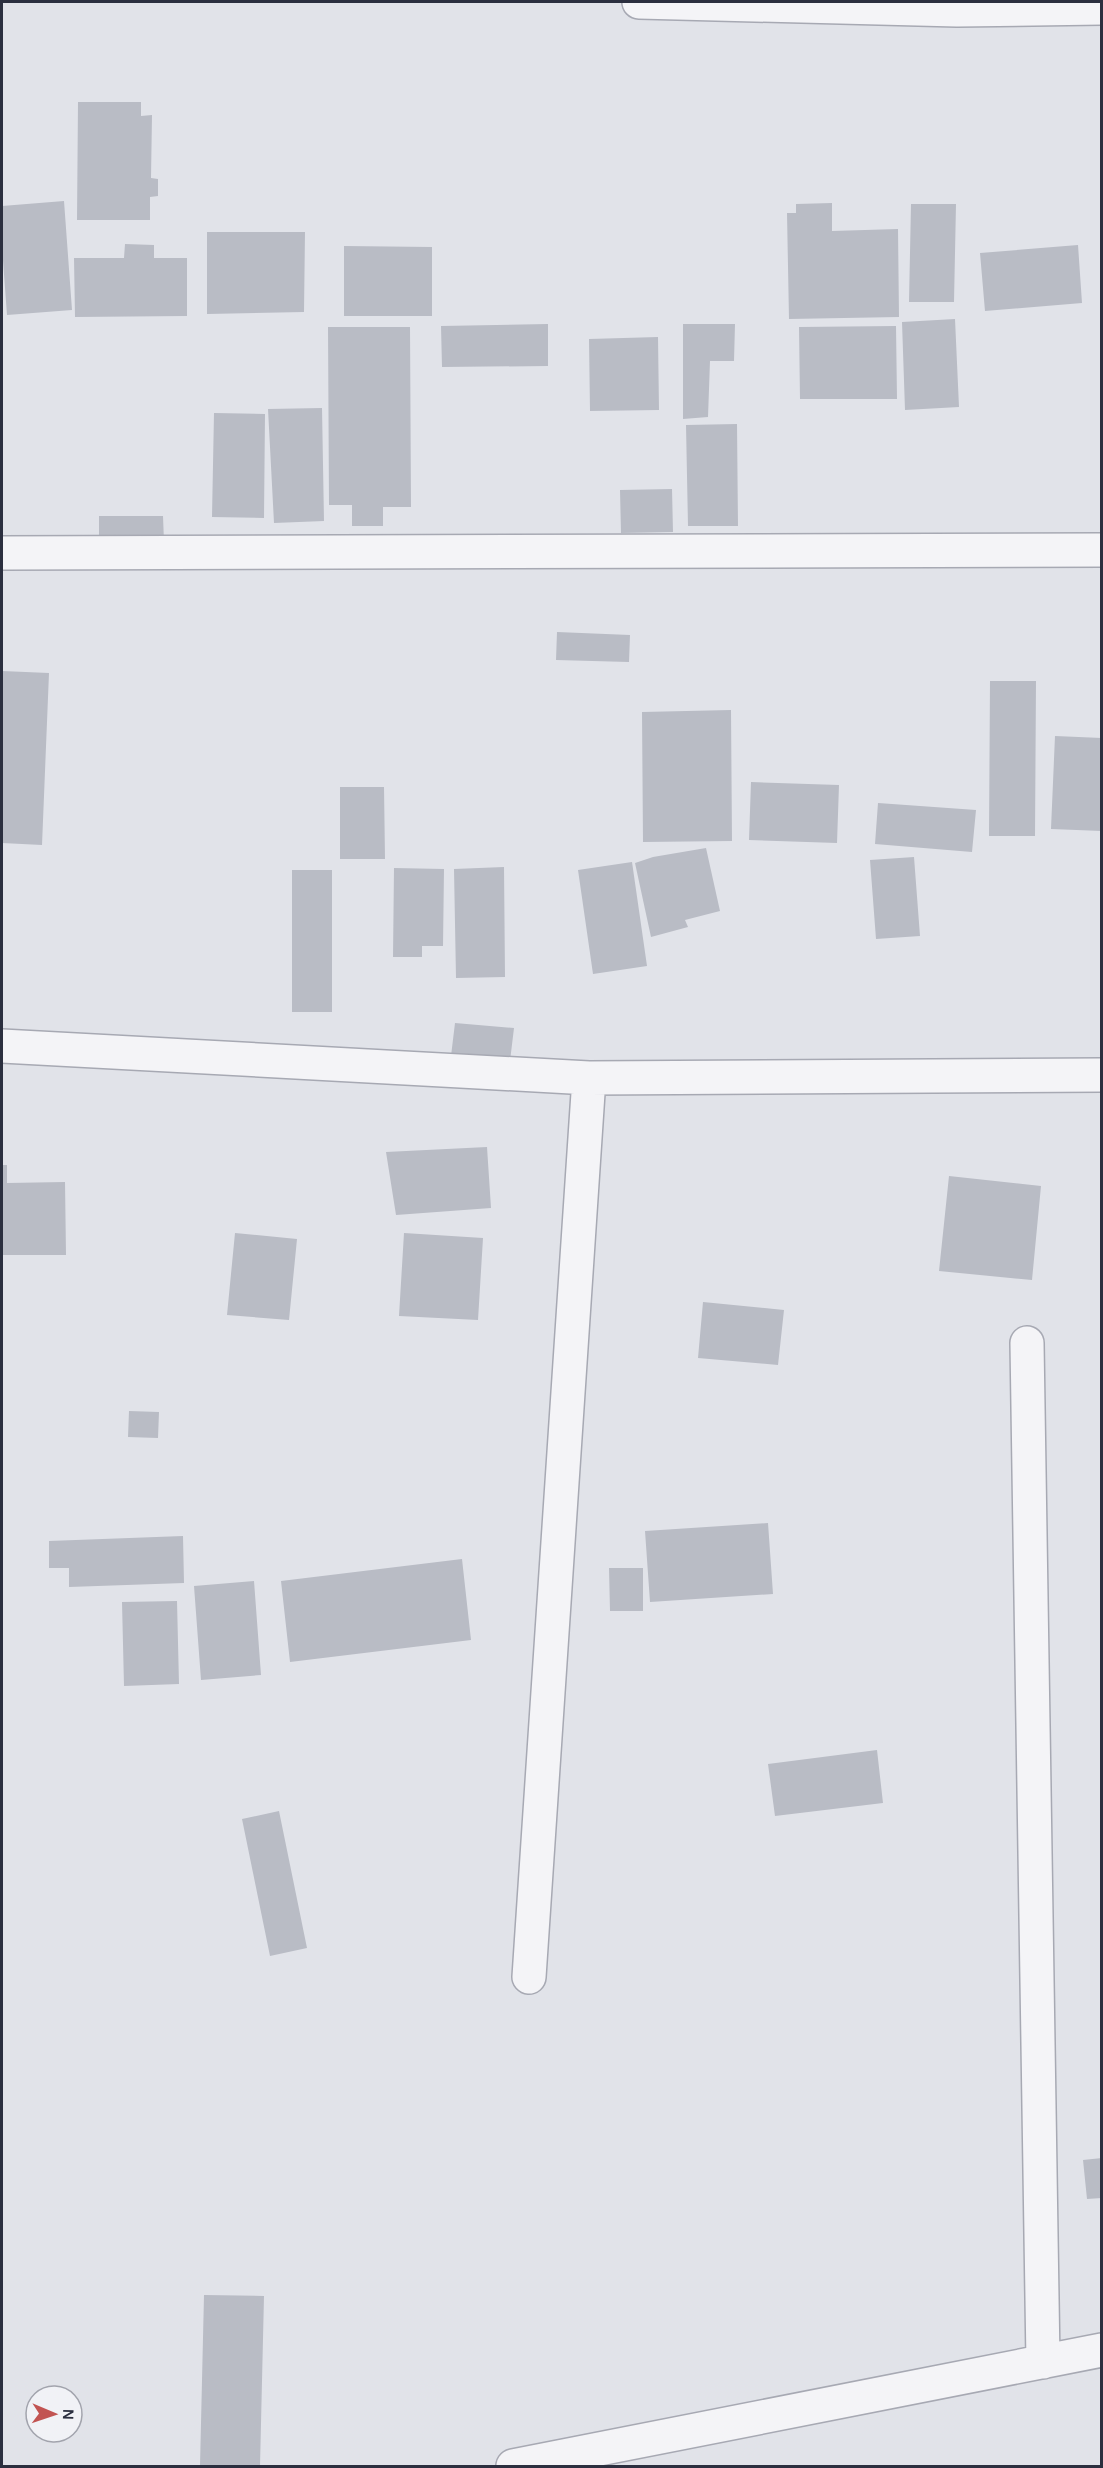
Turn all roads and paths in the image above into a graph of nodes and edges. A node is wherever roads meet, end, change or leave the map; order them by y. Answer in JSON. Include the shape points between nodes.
{"nodes":[{"id":1,"x":639,"y":2,"type":"edge"},
{"id":2,"x":958,"y":6,"type":"edge"},
{"id":3,"x":1101,"y":8,"type":"edge"},
{"id":4,"x":1101,"y":550,"type":"edge"},
{"id":5,"x":2,"y":553,"type":"edge"},
{"id":6,"x":2,"y":1046,"type":"edge"},
{"id":7,"x":1101,"y":1075,"type":"edge"},
{"id":8,"x":589,"y":1078,"type":"junction"},
{"id":9,"x":1027,"y":1343,"type":"dead end"},
{"id":10,"x":529,"y":1977,"type":"dead end"},
{"id":11,"x":1101,"y":2350,"type":"edge"},
{"id":12,"x":1043,"y":2362,"type":"junction"},
{"id":13,"x":513,"y":2466,"type":"edge"}],
"edges":[{"from":1,"to":2,"type":"street"},
{"from":2,"to":3,"type":"street"},
{"from":4,"to":5,"type":"street"},
{"from":6,"to":8,"type":"street"},
{"from":7,"to":8,"type":"street"},
{"from":8,"to":10,"type":"street"},
{"from":9,"to":12,"type":"street"},
{"from":11,"to":12,"type":"street"},
{"from":12,"to":13,"type":"street"}]}
